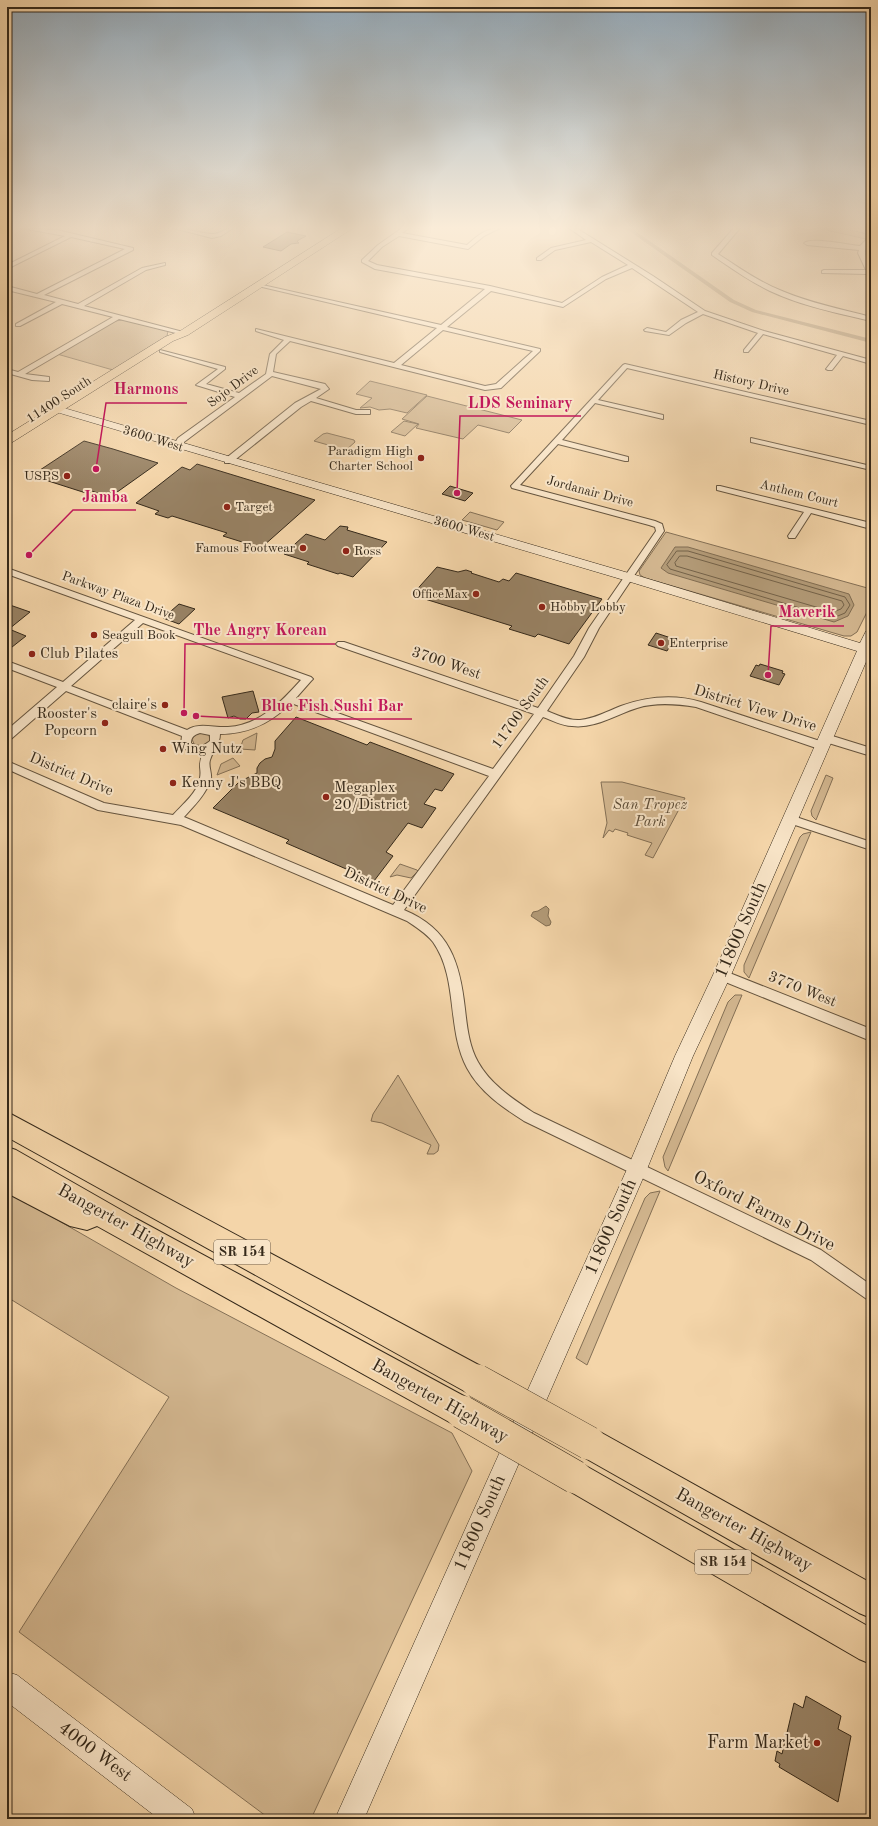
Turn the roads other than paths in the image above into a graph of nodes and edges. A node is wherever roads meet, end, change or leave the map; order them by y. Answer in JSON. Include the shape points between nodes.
{"nodes":[{"id":1,"x":41,"y":313,"type":"edge"},
{"id":2,"x":107,"y":313,"type":"edge"},
{"id":3,"x":215,"y":313,"type":"edge"},
{"id":4,"x":379,"y":313,"type":"edge"},
{"id":5,"x":459,"y":313,"type":"edge"},
{"id":6,"x":699,"y":313,"type":"edge"},
{"id":7,"x":707,"y":313,"type":"edge"},
{"id":8,"x":848,"y":313,"type":"edge"},
{"id":9,"x":118,"y":316,"type":"junction"},
{"id":10,"x":871,"y":319,"type":"edge"},
{"id":11,"x":18,"y":326,"type":"dead end"},
{"id":12,"x":441,"y":328,"type":"junction"},
{"id":13,"x":258,"y":330,"type":"dead end"},
{"id":14,"x":647,"y":330,"type":"dead end"},
{"id":15,"x":762,"y":332,"type":"junction"},
{"id":16,"x":184,"y":333,"type":"junction"},
{"id":17,"x":289,"y":339,"type":"junction"},
{"id":18,"x":162,"y":350,"type":"junction"},
{"id":19,"x":746,"y":351,"type":"dead end"},
{"id":20,"x":841,"y":354,"type":"junction"},
{"id":21,"x":871,"y":362,"type":"edge"},
{"id":22,"x":395,"y":366,"type":"junction"},
{"id":23,"x":830,"y":369,"type":"dead end"},
{"id":24,"x":7,"y":371,"type":"edge"},
{"id":25,"x":270,"y":373,"type":"junction"},
{"id":26,"x":19,"y":374,"type":"junction"},
{"id":27,"x":46,"y":379,"type":"dead end"},
{"id":28,"x":241,"y":396,"type":"junction"},
{"id":29,"x":310,"y":400,"type":"junction"},
{"id":30,"x":594,"y":401,"type":"junction"},
{"id":31,"x":62,"y":411,"type":"junction"},
{"id":32,"x":367,"y":412,"type":"dead end"},
{"id":33,"x":660,"y":417,"type":"dead end"},
{"id":34,"x":871,"y":424,"type":"edge"},
{"id":35,"x":30,"y":426,"type":"junction"},
{"id":36,"x":7,"y":440,"type":"edge"},
{"id":37,"x":754,"y":440,"type":"dead end"},
{"id":38,"x":556,"y":442,"type":"junction"},
{"id":39,"x":7,"y":444,"type":"edge"},
{"id":40,"x":177,"y":446,"type":"junction"},
{"id":41,"x":7,"y":451,"type":"edge"},
{"id":42,"x":625,"y":459,"type":"dead end"},
{"id":43,"x":228,"y":461,"type":"junction"},
{"id":44,"x":871,"y":468,"type":"edge"},
{"id":45,"x":720,"y":488,"type":"dead end"},
{"id":46,"x":809,"y":510,"type":"junction"},
{"id":47,"x":658,"y":526,"type":"joint"},
{"id":48,"x":871,"y":526,"type":"edge"},
{"id":49,"x":792,"y":536,"type":"dead end"},
{"id":50,"x":11,"y":576,"type":"edge"},
{"id":51,"x":628,"y":577,"type":"junction"},
{"id":52,"x":141,"y":620,"type":"junction"},
{"id":53,"x":341,"y":644,"type":"dead end"},
{"id":54,"x":869,"y":644,"type":"edge"},
{"id":55,"x":7,"y":664,"type":"edge"},
{"id":56,"x":64,"y":686,"type":"junction"},
{"id":57,"x":290,"y":699,"type":"junction"},
{"id":58,"x":541,"y":712,"type":"junction"},
{"id":59,"x":212,"y":731,"type":"junction"},
{"id":60,"x":236,"y":731,"type":"junction"},
{"id":61,"x":188,"y":735,"type":"junction"},
{"id":62,"x":7,"y":736,"type":"edge"},
{"id":63,"x":824,"y":742,"type":"junction"},
{"id":64,"x":213,"y":744,"type":"junction"},
{"id":65,"x":194,"y":750,"type":"junction"},
{"id":66,"x":871,"y":752,"type":"edge"},
{"id":67,"x":204,"y":762,"type":"junction"},
{"id":68,"x":7,"y":765,"type":"edge"},
{"id":69,"x":495,"y":774,"type":"junction"},
{"id":70,"x":176,"y":819,"type":"junction"},
{"id":71,"x":790,"y":819,"type":"junction"},
{"id":72,"x":871,"y":846,"type":"edge"},
{"id":73,"x":396,"y":911,"type":"junction"},
{"id":74,"x":722,"y":975,"type":"junction"},
{"id":75,"x":871,"y":1035,"type":"edge"},
{"id":76,"x":7,"y":1124,"type":"edge"},
{"id":77,"x":7,"y":1159,"type":"edge"},
{"id":78,"x":637,"y":1169,"type":"junction"},
{"id":79,"x":7,"y":1179,"type":"edge"},
{"id":80,"x":125,"y":1227,"type":"junction"},
{"id":81,"x":871,"y":1294,"type":"edge"},
{"id":82,"x":871,"y":1601,"type":"edge"},
{"id":83,"x":871,"y":1647,"type":"edge"},
{"id":84,"x":7,"y":1685,"type":"edge"},
{"id":85,"x":182,"y":1819,"type":"edge"},
{"id":86,"x":349,"y":1819,"type":"edge"}],
"edges":[{"from":1,"to":11,"type":"street"},
{"from":2,"to":9,"type":"street"},
{"from":3,"to":16,"type":"main road","name":"11400 South"},
{"from":4,"to":12,"type":"street"},
{"from":5,"to":12,"type":"street"},
{"from":6,"to":14,"type":"street","via":[[678,324],[667,334]]},
{"from":7,"to":15,"type":"street"},
{"from":8,"to":10,"type":"street"},
{"from":9,"to":16,"type":"street"},
{"from":9,"to":26,"type":"street"},
{"from":12,"to":22,"type":"street"},
{"from":12,"to":22,"type":"street","via":[[538,350],[498,386],[490,388]]},
{"from":13,"to":17,"type":"street"},
{"from":15,"to":19,"type":"street"},
{"from":15,"to":20,"type":"street"},
{"from":16,"to":18,"type":"main road","name":"11400 South","via":[[177,341]]},
{"from":16,"to":31,"type":"main road","name":"11400 South","via":[[169,340]]},
{"from":17,"to":22,"type":"street"},
{"from":17,"to":25,"type":"street","name":"Sojo Drive","via":[[273,354]]},
{"from":18,"to":28,"type":"street","via":[[220,366],[222,370],[200,385]]},
{"from":18,"to":31,"type":"main road","name":"11400 South"},
{"from":20,"to":21,"type":"street"},
{"from":20,"to":23,"type":"street"},
{"from":24,"to":26,"type":"street"},
{"from":25,"to":28,"type":"street","name":"Sojo Drive"},
{"from":25,"to":29,"type":"street","via":[[324,387],[324,391]]},
{"from":26,"to":27,"type":"street"},
{"from":28,"to":40,"type":"street","name":"Sojo Drive","via":[[181,440]]},
{"from":29,"to":32,"type":"street","via":[[356,412]]},
{"from":29,"to":43,"type":"street","via":[[298,405]]},
{"from":30,"to":33,"type":"street"},
{"from":30,"to":34,"type":"street","name":"History Drive","via":[[625,366]]},
{"from":30,"to":38,"type":"street"},
{"from":31,"to":35,"type":"main road","name":"11400 South"},
{"from":31,"to":40,"type":"main road","name":"3600 West"},
{"from":31,"to":41,"type":"main road","name":"11400 South"},
{"from":35,"to":36,"type":"main road","name":"11400 South"},
{"from":35,"to":39,"type":"main road"},
{"from":37,"to":44,"type":"street"},
{"from":38,"to":42,"type":"street"},
{"from":38,"to":47,"type":"street","name":"Jordanair Drive","via":[[515,486]]},
{"from":40,"to":43,"type":"main road","name":"3600 West"},
{"from":43,"to":51,"type":"main road","name":"3600 West"},
{"from":45,"to":46,"type":"street","name":"Anthem Court"},
{"from":46,"to":48,"type":"street","name":"Anthem Court"},
{"from":46,"to":49,"type":"street"},
{"from":47,"to":51,"type":"street","name":"11700 South","via":[[660,531]]},
{"from":50,"to":52,"type":"street","name":"Parkway Plaza Drive"},
{"from":51,"to":54,"type":"main road","name":"3600 West"},
{"from":51,"to":58,"type":"street","name":"11700 South","via":[[594,628],[579,657]]},
{"from":52,"to":56,"type":"street"},
{"from":52,"to":57,"type":"street","name":"Parkway Plaza Drive","via":[[308,679]]},
{"from":53,"to":58,"type":"street","name":"3700 West"},
{"from":54,"to":63,"type":"main road","name":"11800 South"},
{"from":55,"to":56,"type":"street"},
{"from":56,"to":61,"type":"street"},
{"from":56,"to":62,"type":"street"},
{"from":57,"to":60,"type":"street","name":"Parkway Plaza Drive","via":[[266,720]]},
{"from":57,"to":69,"type":"street"},
{"from":58,"to":63,"type":"street","name":"District View Drive","via":[[579,724],[642,703],[684,702]]},
{"from":58,"to":69,"type":"street","name":"11700 South"},
{"from":59,"to":60,"type":"street","name":"Parkway Plaza Drive"},
{"from":59,"to":61,"type":"street","via":[[199,729]]},
{"from":59,"to":64,"type":"street","via":[[216,736]]},
{"from":60,"to":64,"type":"street","name":"Parkway Plaza Drive"},
{"from":61,"to":65,"type":"street","via":[[186,744]]},
{"from":63,"to":66,"type":"street","name":"District View Drive"},
{"from":63,"to":71,"type":"main road","name":"11800 South"},
{"from":64,"to":65,"type":"street","via":[[203,750]]},
{"from":64,"to":67,"type":"street"},
{"from":65,"to":67,"type":"street"},
{"from":67,"to":70,"type":"street","via":[[206,777],[200,792]]},
{"from":68,"to":70,"type":"street","name":"District Drive","via":[[102,806]]},
{"from":69,"to":73,"type":"street","name":"11700 South"},
{"from":70,"to":73,"type":"street","name":"District Drive"},
{"from":71,"to":72,"type":"street"},
{"from":71,"to":74,"type":"main road","name":"11800 South"},
{"from":73,"to":78,"type":"street","name":"District Drive","via":[[424,926],[437,938],[449,959],[463,1043],[472,1064],[486,1085],[505,1102],[529,1117]]},
{"from":74,"to":75,"type":"street","name":"3770 West"},
{"from":74,"to":78,"type":"main road","name":"11800 South","via":[[684,1056]]},
{"from":76,"to":82,"type":"highway","name":"Bangerter Highway","number":"SR 154","bridge":true,"via":[[477,1381]]},
{"from":77,"to":80,"type":"highway","name":"Bangerter Highway","number":"SR 154"},
{"from":78,"to":81,"type":"street","name":"Oxford Farms Drive","via":[[816,1255]]},
{"from":78,"to":86,"type":"main road","name":"11800 South"},
{"from":79,"to":80,"type":"highway","via":[[70,1213]]},
{"from":80,"to":83,"type":"highway","name":"Bangerter Highway","number":"SR 154","bridge":true,"via":[[462,1412]]},
{"from":84,"to":85,"type":"main road","name":"4000 West"}]}
